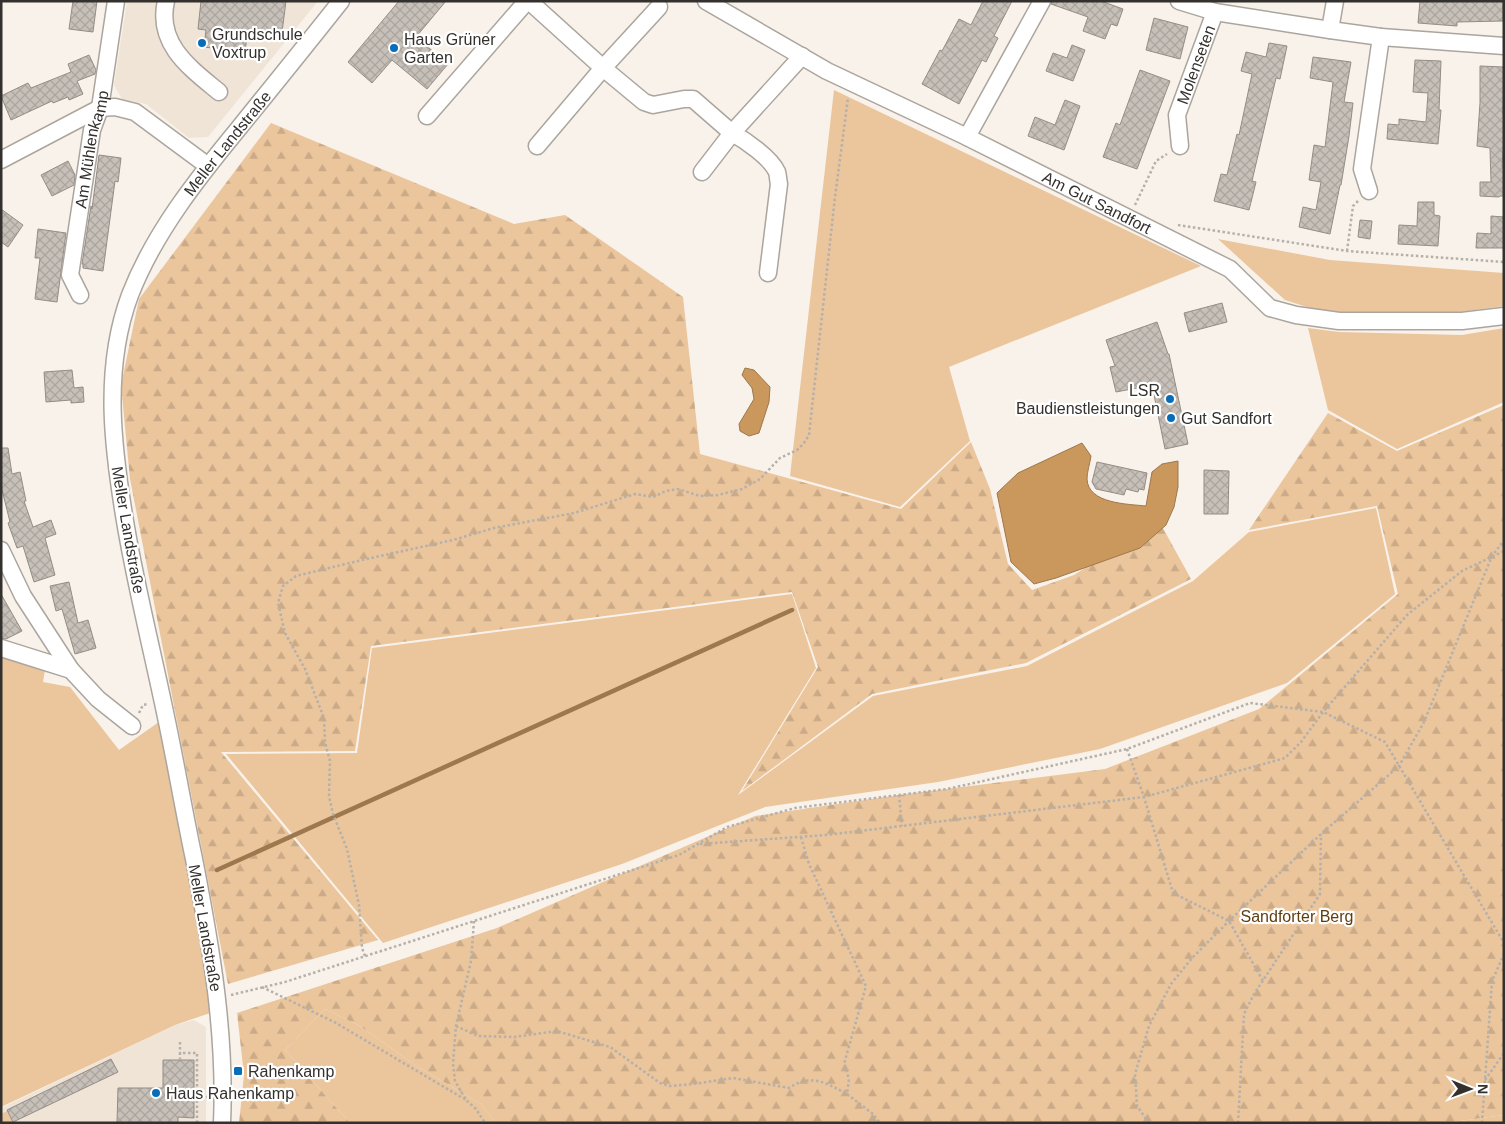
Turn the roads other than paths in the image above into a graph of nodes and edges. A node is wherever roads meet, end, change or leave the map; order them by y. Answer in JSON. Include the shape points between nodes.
{"nodes":[{"id":1,"x":116,"y":1,"type":"edge"},
{"id":2,"x":166,"y":1,"type":"edge"},
{"id":3,"x":341,"y":1,"type":"edge"},
{"id":4,"x":528,"y":1,"type":"edge"},
{"id":5,"x":706,"y":1,"type":"edge"},
{"id":6,"x":1042,"y":1,"type":"edge"},
{"id":7,"x":1179,"y":1,"type":"edge"},
{"id":8,"x":1335,"y":1,"type":"edge"},
{"id":9,"x":659,"y":7,"type":"dead end"},
{"id":10,"x":1215,"y":12,"type":"junction"},
{"id":11,"x":1330,"y":30,"type":"junction"},
{"id":12,"x":1381,"y":37,"type":"junction"},
{"id":13,"x":1504,"y":46,"type":"edge"},
{"id":14,"x":802,"y":56,"type":"junction"},
{"id":15,"x":603,"y":68,"type":"junction"},
{"id":16,"x":219,"y":92,"type":"dead end"},
{"id":17,"x":100,"y":108,"type":"junction"},
{"id":18,"x":427,"y":116,"type":"dead end"},
{"id":19,"x":732,"y":134,"type":"junction"},
{"id":20,"x":967,"y":137,"type":"junction"},
{"id":21,"x":537,"y":146,"type":"dead end"},
{"id":22,"x":1180,"y":146,"type":"road end"},
{"id":23,"x":1,"y":160,"type":"edge"},
{"id":24,"x":208,"y":166,"type":"junction"},
{"id":25,"x":702,"y":172,"type":"dead end"},
{"id":26,"x":1370,"y":191,"type":"road end"},
{"id":27,"x":768,"y":273,"type":"dead end"},
{"id":28,"x":80,"y":296,"type":"dead end"},
{"id":29,"x":1504,"y":316,"type":"edge"},
{"id":30,"x":1,"y":550,"type":"edge"},
{"id":31,"x":1,"y":648,"type":"edge"},
{"id":32,"x":70,"y":670,"type":"junction"},
{"id":33,"x":132,"y":726,"type":"road end"},
{"id":34,"x":222,"y":1123,"type":"edge"}],
"edges":[{"from":1,"to":17,"type":"street","name":"Am Mühlenkamp"},
{"from":2,"to":16,"type":"street","via":[[166,34],[173,47],[188,66]]},
{"from":3,"to":24,"type":"street","name":"Meller Landstraße"},
{"from":4,"to":15,"type":"street"},
{"from":4,"to":18,"type":"street"},
{"from":5,"to":14,"type":"street","name":"Am Gut Sandfort"},
{"from":6,"to":20,"type":"street"},
{"from":7,"to":10,"type":"street","name":"Molenseten"},
{"from":8,"to":11,"type":"street"},
{"from":9,"to":15,"type":"street"},
{"from":10,"to":11,"type":"street","name":"Molenseten"},
{"from":10,"to":22,"type":"street","name":"Molenseten","via":[[1177,115]]},
{"from":11,"to":12,"type":"street","name":"Molenseten"},
{"from":12,"to":13,"type":"street","name":"Molenseten"},
{"from":12,"to":26,"type":"street","via":[[1362,169]]},
{"from":14,"to":19,"type":"street"},
{"from":14,"to":20,"type":"street","name":"Am Gut Sandfort"},
{"from":15,"to":19,"type":"street","via":[[653,106],[693,100]]},
{"from":15,"to":21,"type":"street"},
{"from":17,"to":23,"type":"street"},
{"from":17,"to":24,"type":"street","via":[[115,107],[136,112]]},
{"from":17,"to":28,"type":"street","name":"Am Mühlenkamp","via":[[92,130],[70,275]]},
{"from":19,"to":25,"type":"street"},
{"from":19,"to":27,"type":"street","via":[[747,141],[778,173]]},
{"from":20,"to":29,"type":"street","name":"Am Gut Sandfort","via":[[1230,269],[1270,308],[1339,321],[1462,322]]},
{"from":24,"to":34,"type":"street","name":"Meller Landstraße","via":[[150,252],[130,295],[117,339],[112,396],[116,472],[133,568],[207,929],[219,1010]]},
{"from":30,"to":32,"type":"street","via":[[24,596]]},
{"from":31,"to":32,"type":"street"},
{"from":32,"to":33,"type":"street","via":[[98,699]]}]}
